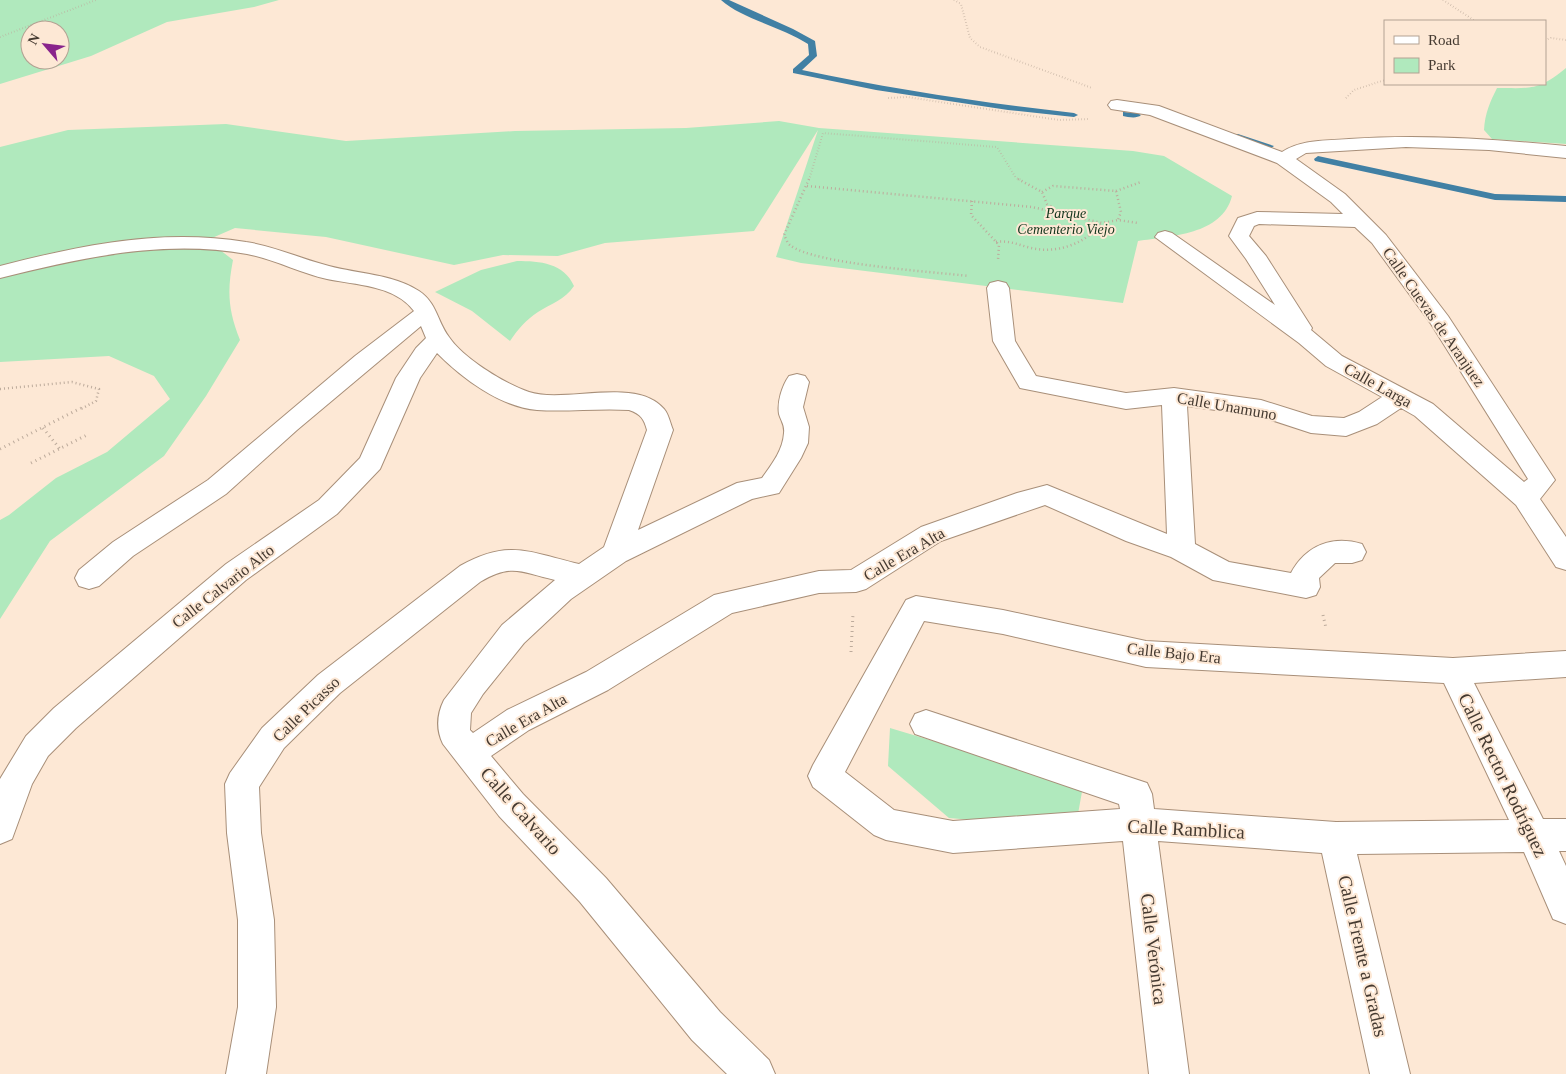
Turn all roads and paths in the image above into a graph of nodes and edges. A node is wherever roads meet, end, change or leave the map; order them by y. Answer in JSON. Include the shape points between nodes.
{"nodes":[{"id":1,"x":96,"y":0,"type":"edge"},
{"id":2,"x":954,"y":0,"type":"edge"},
{"id":3,"x":1443,"y":0,"type":"edge"},
{"id":4,"x":1473,"y":20,"type":"edge"},
{"id":5,"x":0,"y":37,"type":"edge"},
{"id":6,"x":1546,"y":40,"type":"edge"},
{"id":7,"x":1566,"y":40,"type":"edge"},
{"id":8,"x":1384,"y":80,"type":"edge"},
{"id":9,"x":888,"y":98,"type":"dead end"},
{"id":10,"x":1346,"y":98,"type":"dead end"},
{"id":11,"x":1117,"y":105,"type":"junction"},
{"id":12,"x":1566,"y":152,"type":"edge"},
{"id":13,"x":1284,"y":159,"type":"junction"},
{"id":14,"x":1141,"y":182,"type":"dead end"},
{"id":15,"x":807,"y":186,"type":"junction"},
{"id":16,"x":1116,"y":191,"type":"junction"},
{"id":17,"x":1042,"y":192,"type":"junction"},
{"id":18,"x":972,"y":201,"type":"junction"},
{"id":19,"x":1061,"y":212,"type":"junction"},
{"id":20,"x":1118,"y":220,"type":"junction"},
{"id":21,"x":1361,"y":221,"type":"junction"},
{"id":22,"x":1102,"y":223,"type":"junction"},
{"id":23,"x":1165,"y":237,"type":"joint"},
{"id":24,"x":996,"y":242,"type":"junction"},
{"id":25,"x":0,"y":272,"type":"edge"},
{"id":26,"x":997,"y":284,"type":"junction"},
{"id":27,"x":427,"y":312,"type":"junction"},
{"id":28,"x":1307,"y":338,"type":"junction"},
{"id":29,"x":438,"y":339,"type":"junction"},
{"id":30,"x":797,"y":382,"type":"dead end"},
{"id":31,"x":0,"y":389,"type":"edge"},
{"id":32,"x":1174,"y":396,"type":"junction"},
{"id":33,"x":1400,"y":397,"type":"junction"},
{"id":34,"x":43,"y":428,"type":"junction"},
{"id":35,"x":89,"y":434,"type":"dead end"},
{"id":36,"x":0,"y":449,"type":"edge"},
{"id":37,"x":60,"y":449,"type":"junction"},
{"id":38,"x":31,"y":463,"type":"dead end"},
{"id":39,"x":1525,"y":498,"type":"junction"},
{"id":40,"x":1181,"y":550,"type":"junction"},
{"id":41,"x":1352,"y":552,"type":"dead end"},
{"id":42,"x":616,"y":553,"type":"junction"},
{"id":43,"x":1566,"y":559,"type":"edge"},
{"id":44,"x":582,"y":576,"type":"junction"},
{"id":45,"x":88,"y":578,"type":"dead end"},
{"id":46,"x":856,"y":581,"type":"junction"},
{"id":47,"x":1306,"y":587,"type":"junction"},
{"id":48,"x":888,"y":660,"type":"junction"},
{"id":49,"x":1337,"y":664,"type":"junction"},
{"id":50,"x":1566,"y":664,"type":"edge"},
{"id":51,"x":1453,"y":671,"type":"junction"},
{"id":52,"x":926,"y":724,"type":"dead end"},
{"id":53,"x":469,"y":753,"type":"junction"},
{"id":54,"x":825,"y":776,"type":"joint"},
{"id":55,"x":1138,"y":824,"type":"junction"},
{"id":56,"x":0,"y":828,"type":"edge"},
{"id":57,"x":1550,"y":835,"type":"edge"},
{"id":58,"x":1336,"y":838,"type":"junction"},
{"id":59,"x":1566,"y":906,"type":"edge"},
{"id":60,"x":246,"y":1074,"type":"edge"},
{"id":61,"x":755,"y":1074,"type":"edge"},
{"id":62,"x":1170,"y":1074,"type":"edge"},
{"id":63,"x":1390,"y":1074,"type":"edge"}],
"edges":[{"from":1,"to":5,"type":"path"},
{"from":2,"to":11,"type":"path","via":[[961,4],[970,38],[980,47],[1095,90]]},
{"from":3,"to":4,"type":"path"},
{"from":6,"to":7,"type":"path"},
{"from":8,"to":10,"type":"path","via":[[1354,90]]},
{"from":9,"to":11,"type":"path","via":[[907,97],[1059,120],[1092,119]]},
{"from":11,"to":13,"type":"street","name":"Calle Cuevas de Aranjuez","via":[[1153,110]]},
{"from":12,"to":13,"type":"street","via":[[1489,144],[1406,141],[1301,148]]},
{"from":13,"to":21,"type":"street","name":"Calle Cuevas de Aranjuez","via":[[1338,198]]},
{"from":14,"to":16,"type":"path"},
{"from":15,"to":17,"type":"path","via":[[823,133],[997,147],[1016,178]]},
{"from":15,"to":18,"type":"path"},
{"from":15,"to":26,"type":"path","via":[[784,235],[790,245],[812,254]]},
{"from":16,"to":17,"type":"path","via":[[1054,186]]},
{"from":16,"to":20,"type":"path","via":[[1121,212]]},
{"from":17,"to":19,"type":"path","via":[[1047,204]]},
{"from":18,"to":19,"type":"path"},
{"from":18,"to":24,"type":"path","via":[[971,216]]},
{"from":19,"to":22,"type":"path"},
{"from":20,"to":22,"type":"path"},
{"from":20,"to":23,"type":"path","via":[[1138,222]]},
{"from":21,"to":28,"type":"street","via":[[1258,218],[1245,222],[1239,236]]},
{"from":21,"to":39,"type":"street","name":"Calle Cuevas de Aranjuez","via":[[1379,239],[1440,321],[1542,480]]},
{"from":22,"to":24,"type":"path","via":[[1097,232],[1062,249],[1036,249]]},
{"from":23,"to":28,"type":"street","name":"Calle Larga"},
{"from":24,"to":26,"type":"path"},
{"from":25,"to":27,"type":"street","via":[[105,248],[178,242],[211,243],[247,248],[311,268],[396,288],[414,298]]},
{"from":26,"to":32,"type":"street","name":"Calle Unamuno","via":[[1004,341],[1028,382],[1126,400]]},
{"from":27,"to":29,"type":"street"},
{"from":27,"to":45,"type":"street","via":[[363,361],[217,487],[124,549]]},
{"from":28,"to":33,"type":"street","name":"Calle Larga","via":[[1334,361]]},
{"from":29,"to":42,"type":"street","via":[[457,361],[522,399],[554,404],[618,401],[640,404],[655,414],[660,430]]},
{"from":29,"to":56,"type":"street","name":"Calle Calvario Alto","via":[[424,353],[408,378],[371,464],[328,507],[236,572],[65,718],[37,746],[17,778]]},
{"from":30,"to":42,"type":"street","name":"Calle Calvario","via":[[792,402],[792,415],[797,427],[794,443],[770,486],[746,490]]},
{"from":31,"to":34,"type":"path","via":[[72,382],[99,389],[96,401]]},
{"from":32,"to":33,"type":"street","name":"Calle Unamuno","via":[[1261,408],[1311,424],[1346,427],[1368,418]]},
{"from":32,"to":40,"type":"street"},
{"from":33,"to":39,"type":"street","name":"Calle Larga","via":[[1424,410]]},
{"from":34,"to":36,"type":"path"},
{"from":34,"to":37,"type":"path"},
{"from":35,"to":37,"type":"path"},
{"from":37,"to":38,"type":"path"},
{"from":39,"to":43,"type":"street","name":"Calle Larga"},
{"from":40,"to":46,"type":"street","name":"Calle Era Alta","via":[[1047,495],[931,534]]},
{"from":40,"to":47,"type":"street","name":"Calle Era Alta","via":[[1223,572]]},
{"from":41,"to":47,"type":"street","via":[[1328,552],[1304,575]]},
{"from":42,"to":44,"type":"street","name":"Calle Calvario"},
{"from":44,"to":53,"type":"street","name":"Calle Calvario","via":[[513,634],[455,710],[454,734]]},
{"from":44,"to":60,"type":"street","name":"Calle Picasso","via":[[512,559],[491,562],[470,574],[329,684],[273,738],[242,784],[244,833],[256,920],[257,1007]]},
{"from":46,"to":48,"type":"path","via":[[852,654]]},
{"from":46,"to":53,"type":"street","name":"Calle Era Alta","via":[[820,582],[724,603],[597,681],[518,720]]},
{"from":47,"to":49,"type":"path","via":[[1321,610]]},
{"from":48,"to":49,"type":"street","name":"Calle Bajo Era","via":[[916,608],[1003,622],[1146,654]]},
{"from":48,"to":54,"type":"street","name":"Calle Bajo Era"},
{"from":49,"to":51,"type":"street","name":"Calle Bajo Era"},
{"from":50,"to":51,"type":"street","name":"Calle Bajo Era"},
{"from":51,"to":57,"type":"street","name":"Calle Rector Rodríguez"},
{"from":52,"to":55,"type":"street","name":"Calle Verónica","via":[[1135,794]]},
{"from":53,"to":61,"type":"street","name":"Calle Calvario","via":[[511,805],[593,890],[706,1026]]},
{"from":54,"to":55,"type":"street","name":"Calle Ramblica","via":[[886,824],[953,837]]},
{"from":55,"to":58,"type":"street","name":"Calle Ramblica"},
{"from":55,"to":62,"type":"street","name":"Calle Verónica"},
{"from":57,"to":58,"type":"street","name":"Calle Ramblica"},
{"from":57,"to":59,"type":"street","name":"Calle Rector Rodríguez"},
{"from":58,"to":63,"type":"street","name":"Calle Frente a Gradas"}]}
